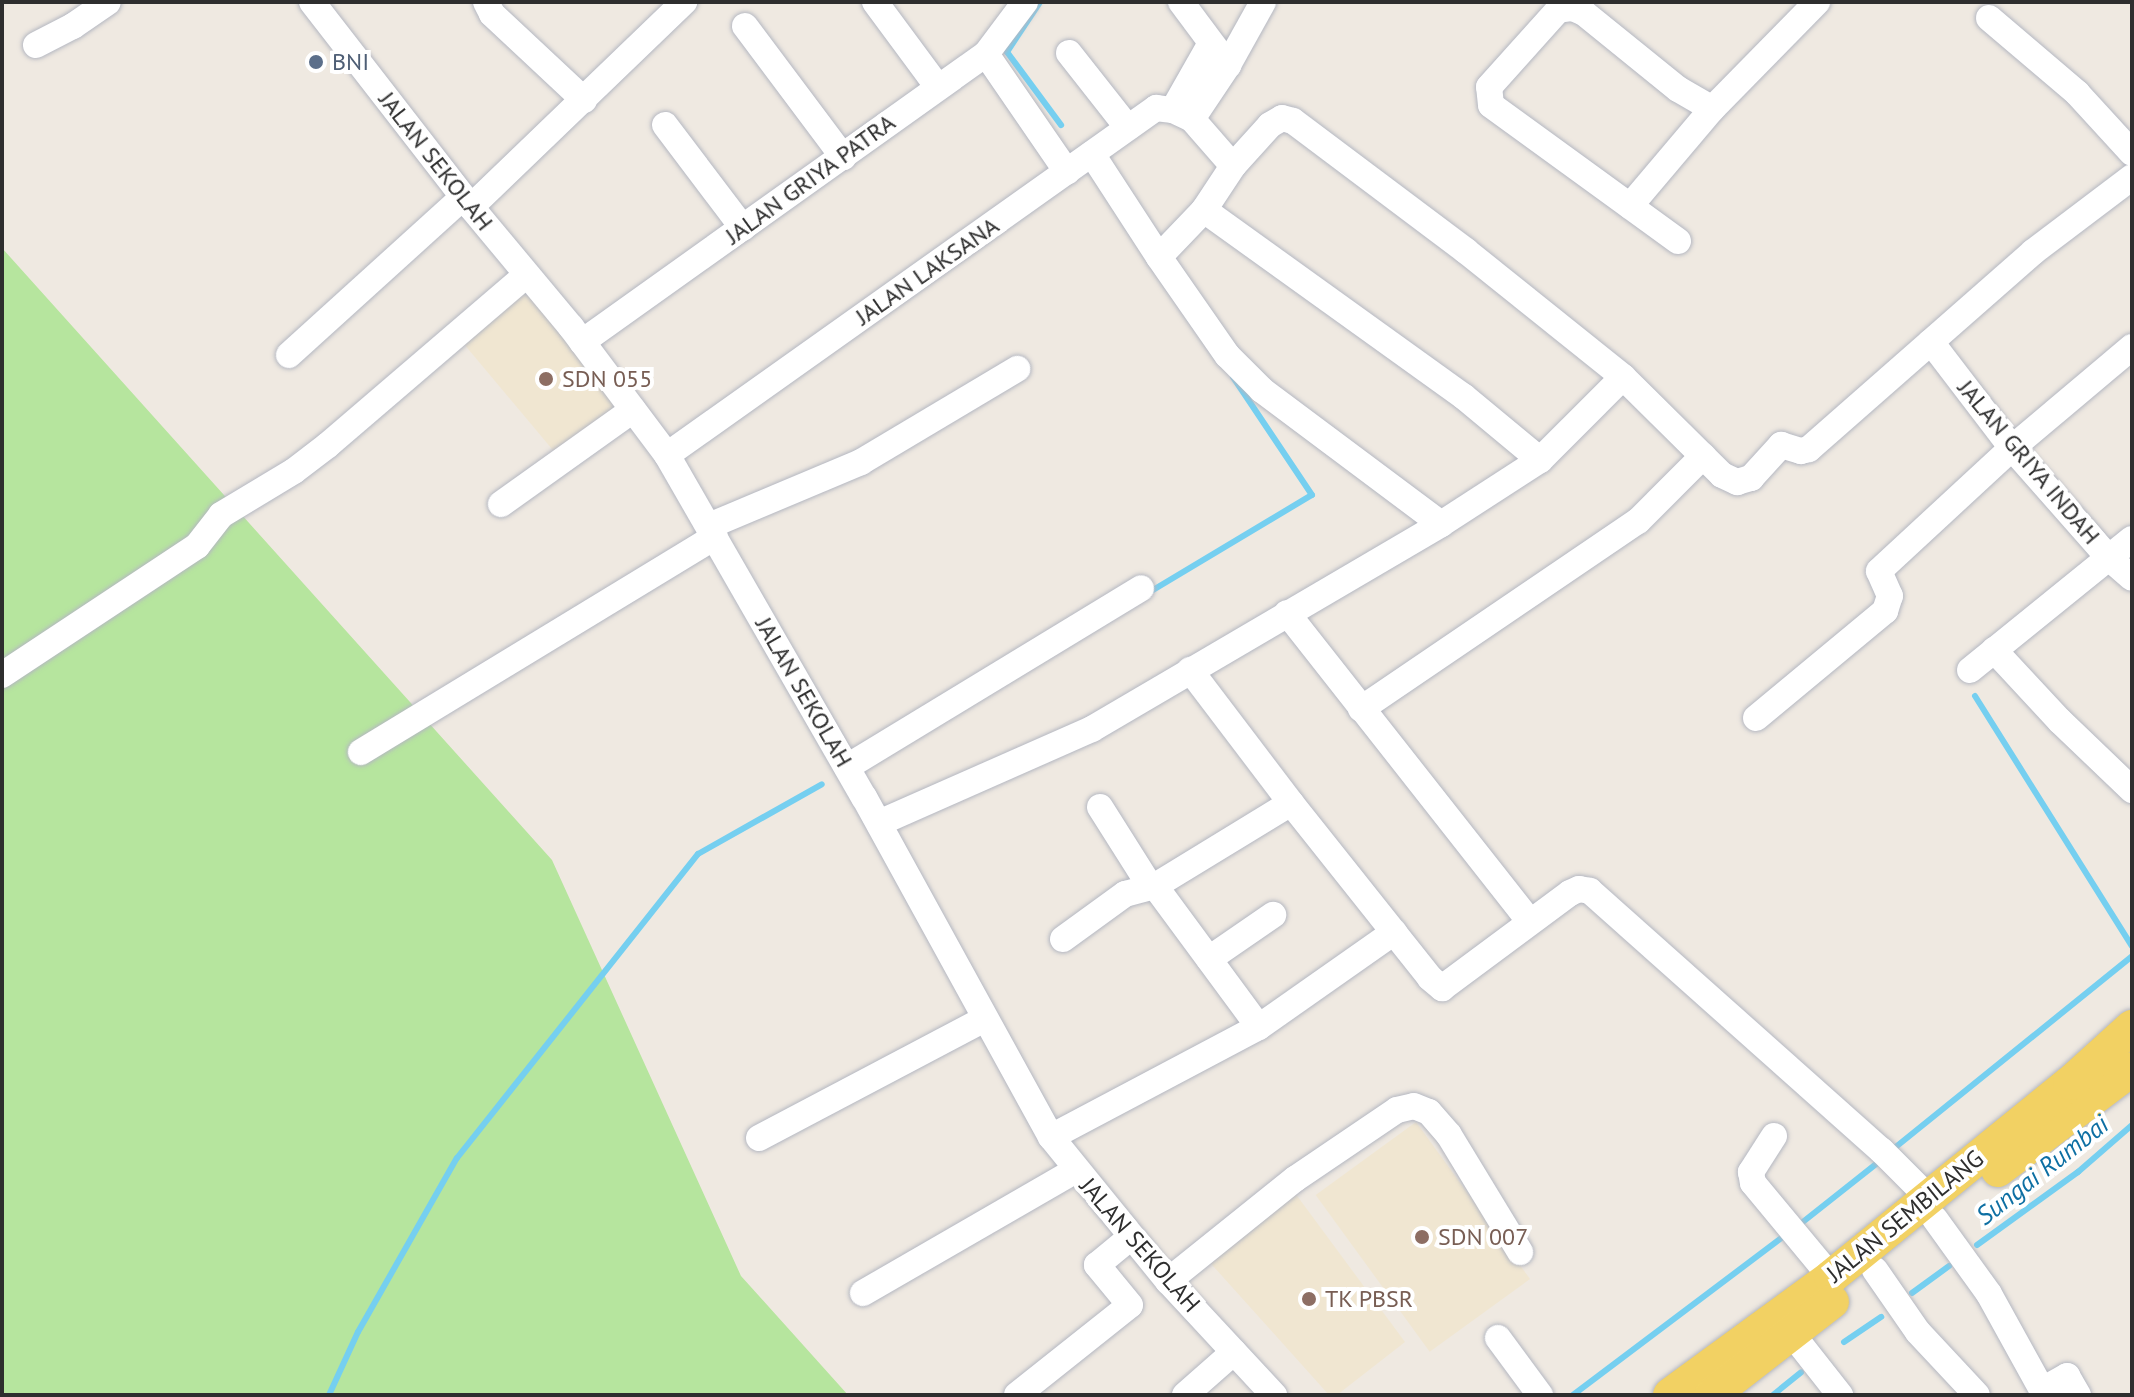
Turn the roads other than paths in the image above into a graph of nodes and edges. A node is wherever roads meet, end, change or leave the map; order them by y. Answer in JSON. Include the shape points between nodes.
{"nodes":[{"id":1,"x":108,"y":2,"type":"edge"},
{"id":2,"x":486,"y":2,"type":"edge"},
{"id":3,"x":684,"y":2,"type":"edge"},
{"id":4,"x":875,"y":2,"type":"edge"},
{"id":5,"x":1025,"y":2,"type":"edge"},
{"id":6,"x":1181,"y":2,"type":"edge"},
{"id":7,"x":1817,"y":2,"type":"edge"},
{"id":8,"x":1251,"y":7,"type":"edge"},
{"id":9,"x":327,"y":9,"type":"edge"},
{"id":10,"x":1989,"y":18,"type":"dead end"},
{"id":11,"x":745,"y":26,"type":"dead end"},
{"id":12,"x":36,"y":45,"type":"dead end"},
{"id":13,"x":1210,"y":45,"type":"junction"},
{"id":14,"x":1069,"y":53,"type":"dead end"},
{"id":15,"x":986,"y":54,"type":"junction"},
{"id":16,"x":1228,"y":65,"type":"junction"},
{"id":17,"x":938,"y":87,"type":"junction"},
{"id":18,"x":584,"y":100,"type":"junction"},
{"id":19,"x":1712,"y":109,"type":"junction"},
{"id":20,"x":1182,"y":115,"type":"junction"},
{"id":21,"x":665,"y":125,"type":"dead end"},
{"id":22,"x":1128,"y":128,"type":"junction"},
{"id":23,"x":2132,"y":153,"type":"edge"},
{"id":24,"x":1092,"y":154,"type":"junction"},
{"id":25,"x":843,"y":157,"type":"junction"},
{"id":26,"x":1233,"y":166,"type":"junction"},
{"id":27,"x":1067,"y":172,"type":"junction"},
{"id":28,"x":2132,"y":177,"type":"edge"},
{"id":29,"x":467,"y":202,"type":"junction"},
{"id":30,"x":1630,"y":206,"type":"junction"},
{"id":31,"x":1204,"y":210,"type":"junction"},
{"id":32,"x":743,"y":228,"type":"junction"},
{"id":33,"x":1678,"y":241,"type":"dead end"},
{"id":34,"x":1159,"y":257,"type":"junction"},
{"id":35,"x":526,"y":275,"type":"junction"},
{"id":36,"x":582,"y":342,"type":"junction"},
{"id":37,"x":1931,"y":342,"type":"junction"},
{"id":38,"x":2132,"y":347,"type":"edge"},
{"id":39,"x":289,"y":355,"type":"dead end"},
{"id":40,"x":1017,"y":369,"type":"dead end"},
{"id":41,"x":1623,"y":377,"type":"junction"},
{"id":42,"x":633,"y":410,"type":"junction"},
{"id":43,"x":2012,"y":448,"type":"junction"},
{"id":44,"x":667,"y":455,"type":"junction"},
{"id":45,"x":1703,"y":456,"type":"junction"},
{"id":46,"x":1540,"y":460,"type":"junction"},
{"id":47,"x":501,"y":504,"type":"dead end"},
{"id":48,"x":1441,"y":524,"type":"junction"},
{"id":49,"x":712,"y":532,"type":"junction"},
{"id":50,"x":2132,"y":539,"type":"edge"},
{"id":51,"x":2109,"y":558,"type":"junction"},
{"id":52,"x":2132,"y":578,"type":"edge"},
{"id":53,"x":1141,"y":588,"type":"dead end"},
{"id":54,"x":1287,"y":613,"type":"junction"},
{"id":55,"x":1994,"y":650,"type":"junction"},
{"id":56,"x":1190,"y":670,"type":"junction"},
{"id":57,"x":1970,"y":670,"type":"dead end"},
{"id":58,"x":2,"y":675,"type":"edge"},
{"id":59,"x":1361,"y":709,"type":"junction"},
{"id":60,"x":1756,"y":718,"type":"dead end"},
{"id":61,"x":361,"y":752,"type":"dead end"},
{"id":62,"x":848,"y":769,"type":"junction"},
{"id":63,"x":2132,"y":790,"type":"edge"},
{"id":64,"x":1291,"y":803,"type":"junction"},
{"id":65,"x":1100,"y":807,"type":"dead end"},
{"id":66,"x":879,"y":823,"type":"junction"},
{"id":67,"x":1152,"y":886,"type":"junction"},
{"id":68,"x":1273,"y":915,"type":"dead end"},
{"id":69,"x":1530,"y":922,"type":"junction"},
{"id":70,"x":1394,"y":932,"type":"junction"},
{"id":71,"x":1063,"y":939,"type":"dead end"},
{"id":72,"x":1209,"y":959,"type":"junction"},
{"id":73,"x":985,"y":1019,"type":"junction"},
{"id":74,"x":1259,"y":1027,"type":"junction"},
{"id":75,"x":2132,"y":1027,"type":"edge"},
{"id":76,"x":2129,"y":1077,"type":"edge"},
{"id":77,"x":1774,"y":1136,"type":"dead end"},
{"id":78,"x":1051,"y":1137,"type":"junction"},
{"id":79,"x":759,"y":1138,"type":"dead end"},
{"id":80,"x":1076,"y":1170,"type":"junction"},
{"id":81,"x":1931,"y":1207,"type":"junction"},
{"id":82,"x":1131,"y":1237,"type":"junction"},
{"id":83,"x":1520,"y":1252,"type":"dead end"},
{"id":84,"x":1875,"y":1270,"type":"junction"},
{"id":85,"x":1831,"y":1277,"type":"junction"},
{"id":86,"x":1168,"y":1281,"type":"junction"},
{"id":87,"x":863,"y":1293,"type":"dead end"},
{"id":88,"x":1792,"y":1334,"type":"junction"},
{"id":89,"x":1498,"y":1338,"type":"dead end"},
{"id":90,"x":1234,"y":1352,"type":"junction"},
{"id":91,"x":1017,"y":1395,"type":"edge"},
{"id":92,"x":1185,"y":1395,"type":"edge"},
{"id":93,"x":1274,"y":1395,"type":"edge"},
{"id":94,"x":1540,"y":1395,"type":"edge"},
{"id":95,"x":1670,"y":1395,"type":"edge"},
{"id":96,"x":1712,"y":1395,"type":"edge"},
{"id":97,"x":1840,"y":1395,"type":"edge"},
{"id":98,"x":1977,"y":1395,"type":"edge"},
{"id":99,"x":2078,"y":1395,"type":"edge"}],
"edges":[{"from":1,"to":12,"type":"street"},
{"from":2,"to":18,"type":"street","via":[[492,14]]},
{"from":3,"to":18,"type":"street"},
{"from":4,"to":17,"type":"street"},
{"from":5,"to":15,"type":"street","name":"JALAN GRIYA PATRA"},
{"from":6,"to":13,"type":"street"},
{"from":7,"to":19,"type":"street"},
{"from":8,"to":16,"type":"street"},
{"from":9,"to":29,"type":"street","name":"JALAN SEKOLAH"},
{"from":10,"to":23,"type":"street","via":[[2077,93]]},
{"from":11,"to":25,"type":"street"},
{"from":13,"to":16,"type":"street"},
{"from":13,"to":20,"type":"street"},
{"from":14,"to":22,"type":"street"},
{"from":15,"to":17,"type":"street","name":"JALAN GRIYA PATRA"},
{"from":15,"to":27,"type":"street"},
{"from":16,"to":20,"type":"street"},
{"from":17,"to":25,"type":"street","name":"JALAN GRIYA PATRA"},
{"from":18,"to":29,"type":"street"},
{"from":19,"to":30,"type":"street"},
{"from":19,"to":30,"type":"street","via":[[1573,8],[1558,10],[1489,87],[1491,105]]},
{"from":20,"to":22,"type":"street","name":"JALAN LAKSANA","via":[[1156,108]]},
{"from":20,"to":26,"type":"street"},
{"from":21,"to":32,"type":"street"},
{"from":22,"to":24,"type":"street","name":"JALAN LAKSANA"},
{"from":24,"to":27,"type":"street","name":"JALAN LAKSANA"},
{"from":24,"to":34,"type":"street"},
{"from":25,"to":32,"type":"street","name":"JALAN GRIYA PATRA"},
{"from":26,"to":31,"type":"street"},
{"from":26,"to":41,"type":"street","via":[[1270,125],[1282,118],[1293,121]]},
{"from":27,"to":44,"type":"street","name":"JALAN LAKSANA"},
{"from":28,"to":37,"type":"street","via":[[2033,252]]},
{"from":29,"to":35,"type":"street","name":"JALAN SEKOLAH"},
{"from":29,"to":39,"type":"street"},
{"from":30,"to":33,"type":"street"},
{"from":31,"to":34,"type":"street"},
{"from":31,"to":46,"type":"street","via":[[1463,396]]},
{"from":32,"to":36,"type":"street","name":"JALAN GRIYA PATRA"},
{"from":34,"to":48,"type":"street","via":[[1227,355],[1262,390]]},
{"from":35,"to":36,"type":"street","name":"JALAN SEKOLAH"},
{"from":35,"to":58,"type":"street","via":[[328,445],[221,515],[197,546]]},
{"from":36,"to":42,"type":"street","name":"JALAN SEKOLAH"},
{"from":37,"to":43,"type":"street","name":"JALAN GRIYA INDAH"},
{"from":37,"to":45,"type":"street","via":[[1809,449],[1781,445],[1745,481],[1722,475]]},
{"from":38,"to":43,"type":"street"},
{"from":40,"to":49,"type":"street","via":[[861,462]]},
{"from":41,"to":45,"type":"street"},
{"from":41,"to":46,"type":"street"},
{"from":42,"to":44,"type":"street","name":"JALAN SEKOLAH"},
{"from":42,"to":47,"type":"street"},
{"from":43,"to":51,"type":"street","name":"JALAN GRIYA INDAH"},
{"from":43,"to":60,"type":"street","via":[[1879,571],[1890,596],[1885,611]]},
{"from":44,"to":49,"type":"street","name":"JALAN SEKOLAH"},
{"from":45,"to":59,"type":"street","via":[[1638,521]]},
{"from":46,"to":48,"type":"street"},
{"from":48,"to":54,"type":"street"},
{"from":49,"to":61,"type":"street"},
{"from":49,"to":62,"type":"street","name":"JALAN SEKOLAH"},
{"from":50,"to":51,"type":"street"},
{"from":51,"to":52,"type":"street","name":"JALAN GRIYA INDAH"},
{"from":51,"to":55,"type":"street"},
{"from":53,"to":62,"type":"street"},
{"from":54,"to":56,"type":"street"},
{"from":54,"to":59,"type":"street"},
{"from":55,"to":57,"type":"street"},
{"from":55,"to":63,"type":"street"},
{"from":56,"to":64,"type":"street"},
{"from":56,"to":66,"type":"street","via":[[1092,729]]},
{"from":59,"to":69,"type":"street"},
{"from":62,"to":66,"type":"street","name":"JALAN SEKOLAH"},
{"from":64,"to":67,"type":"street"},
{"from":64,"to":70,"type":"street"},
{"from":65,"to":67,"type":"street"},
{"from":66,"to":73,"type":"street","name":"JALAN SEKOLAH"},
{"from":67,"to":71,"type":"street","via":[[1125,894]]},
{"from":67,"to":72,"type":"street"},
{"from":68,"to":72,"type":"street"},
{"from":69,"to":70,"type":"street","via":[[1442,988]]},
{"from":69,"to":81,"type":"street","via":[[1570,893],[1590,891],[1890,1158]]},
{"from":70,"to":74,"type":"street"},
{"from":72,"to":74,"type":"street"},
{"from":73,"to":78,"type":"street","name":"JALAN SEKOLAH"},
{"from":73,"to":79,"type":"street"},
{"from":74,"to":78,"type":"street"},
{"from":75,"to":81,"type":"main road","name":"JALAN SEMBILANG"},
{"from":76,"to":81,"type":"main road","name":"JALAN SEMBILANG"},
{"from":77,"to":85,"type":"street","via":[[1751,1172],[1753,1183]]},
{"from":78,"to":80,"type":"street","name":"JALAN SEKOLAH"},
{"from":80,"to":82,"type":"street","name":"JALAN SEKOLAH"},
{"from":80,"to":87,"type":"street"},
{"from":81,"to":84,"type":"main road","name":"JALAN SEMBILANG"},
{"from":81,"to":85,"type":"main road","name":"JALAN SEMBILANG"},
{"from":81,"to":99,"type":"street","via":[[1989,1294],[2042,1390],[2067,1376]]},
{"from":82,"to":86,"type":"street","name":"JALAN SEKOLAH"},
{"from":82,"to":91,"type":"street","via":[[1097,1265],[1130,1305]]},
{"from":83,"to":86,"type":"street","via":[[1449,1135],[1429,1112],[1414,1106],[1397,1110],[1295,1179]]},
{"from":84,"to":88,"type":"main road","name":"JALAN SEMBILANG"},
{"from":84,"to":98,"type":"street","via":[[1918,1332]]},
{"from":85,"to":95,"type":"main road","name":"JALAN SEMBILANG"},
{"from":86,"to":90,"type":"street","name":"JALAN SEKOLAH"},
{"from":88,"to":96,"type":"main road","name":"JALAN SEMBILANG"},
{"from":88,"to":97,"type":"street"},
{"from":89,"to":94,"type":"street"},
{"from":90,"to":92,"type":"street"},
{"from":90,"to":93,"type":"street","name":"JALAN SEKOLAH"}]}
